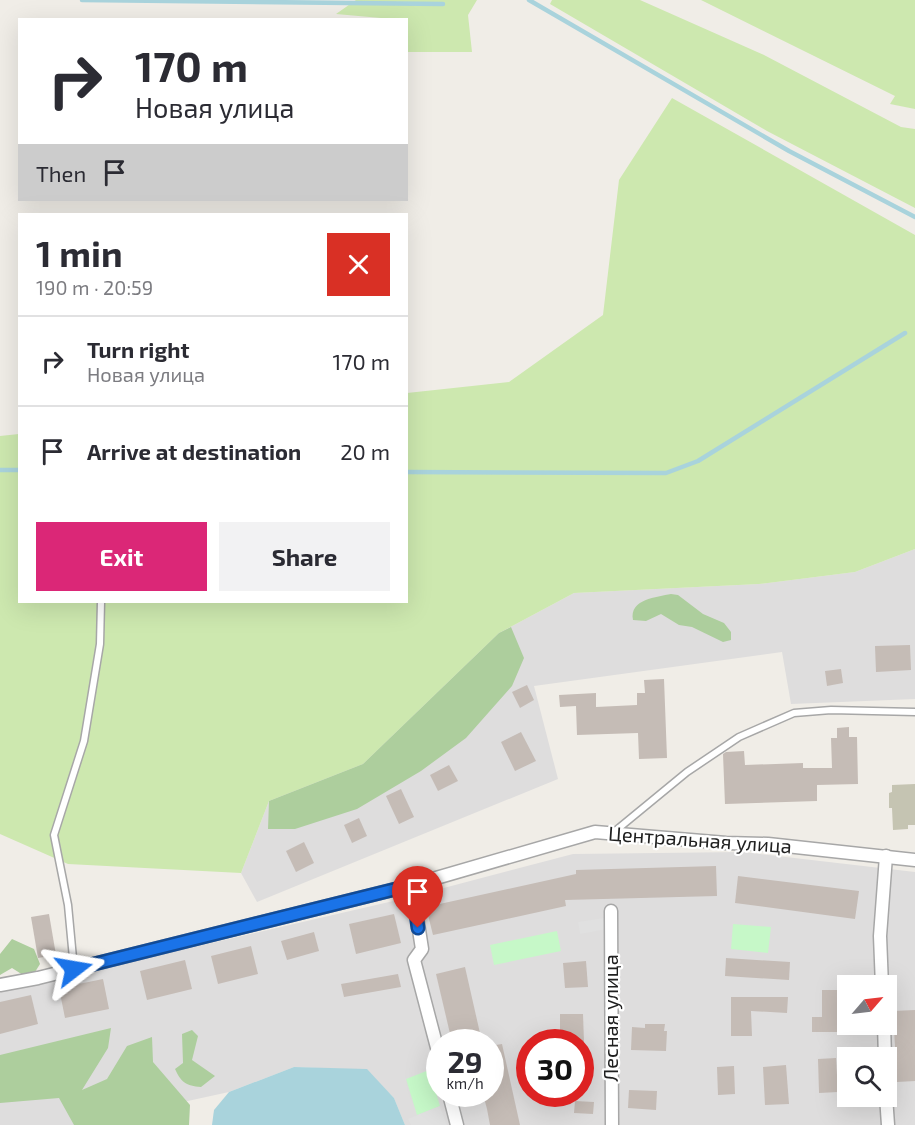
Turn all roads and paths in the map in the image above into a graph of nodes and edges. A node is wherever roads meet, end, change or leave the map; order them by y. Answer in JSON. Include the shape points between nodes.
{"nodes":[{"id":1,"x":101,"y":603,"type":"edge"},
{"id":2,"x":915,"y":712,"type":"edge"},
{"id":3,"x":612,"y":833,"type":"junction"},
{"id":4,"x":886,"y":856,"type":"junction"},
{"id":5,"x":915,"y":860,"type":"edge"},
{"id":6,"x":412,"y":885,"type":"junction"},
{"id":7,"x":610,"y":911,"type":"dead end"},
{"id":8,"x":74,"y":969,"type":"junction"},
{"id":9,"x":882,"y":975,"type":"edge"},
{"id":10,"x":0,"y":985,"type":"edge"},
{"id":11,"x":432,"y":1029,"type":"edge"},
{"id":12,"x":452,"y":1107,"type":"edge"},
{"id":13,"x":887,"y":1107,"type":"edge"},
{"id":14,"x":457,"y":1125,"type":"edge"},
{"id":15,"x":612,"y":1125,"type":"edge"},
{"id":16,"x":888,"y":1125,"type":"edge"}],
"edges":[{"from":1,"to":8,"type":"lane","via":[[100,644],[84,741],[54,835],[68,905]]},
{"from":2,"to":3,"type":"lane","via":[[794,712],[739,737],[687,772]]},
{"from":3,"to":4,"type":"street","name":"Центральная улица"},
{"from":3,"to":6,"type":"street","name":"Центральная улица","via":[[595,832]]},
{"from":4,"to":5,"type":"street","name":"Центральная улица"},
{"from":4,"to":9,"type":"street","via":[[880,936]]},
{"from":6,"to":8,"type":"street","name":"Центральная улица"},
{"from":6,"to":11,"type":"street","via":[[422,949],[414,960]]},
{"from":7,"to":15,"type":"street","name":"Лесная улица"},
{"from":8,"to":10,"type":"street","name":"Центральная улица"},
{"from":12,"to":14,"type":"street"},
{"from":13,"to":16,"type":"street"}]}
